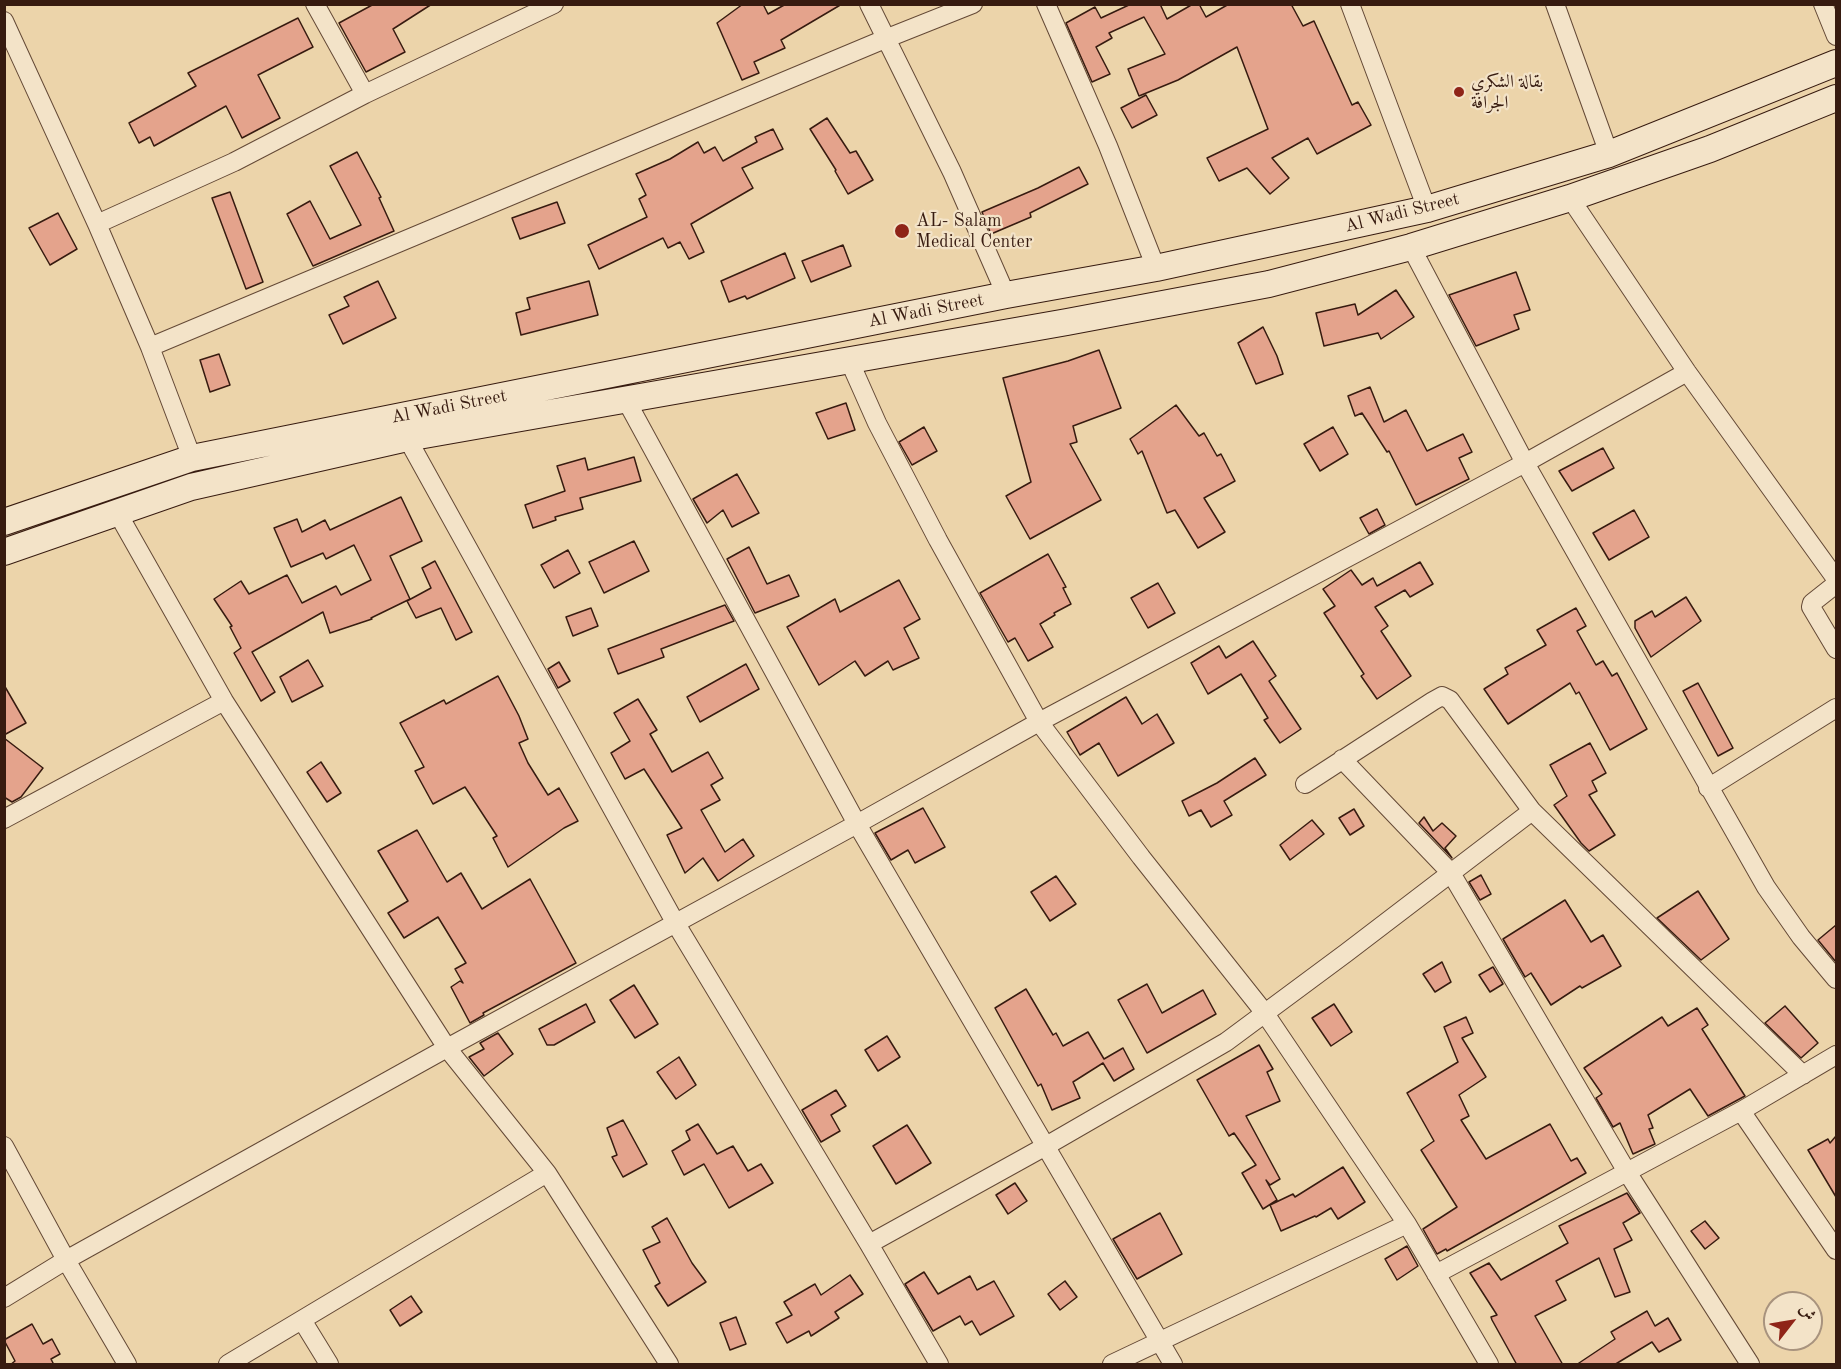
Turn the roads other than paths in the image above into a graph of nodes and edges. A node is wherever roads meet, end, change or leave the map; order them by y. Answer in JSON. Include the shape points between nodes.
{"nodes":[{"id":1,"x":315,"y":4,"type":"edge"},
{"id":2,"x":554,"y":4,"type":"edge"},
{"id":3,"x":869,"y":4,"type":"edge"},
{"id":4,"x":973,"y":4,"type":"edge"},
{"id":5,"x":1046,"y":4,"type":"edge"},
{"id":6,"x":1350,"y":4,"type":"edge"},
{"id":7,"x":1554,"y":4,"type":"edge"},
{"id":8,"x":1823,"y":4,"type":"edge"},
{"id":9,"x":4,"y":21,"type":"edge"},
{"id":10,"x":1836,"y":36,"type":"edge"},
{"id":11,"x":885,"y":39,"type":"junction"},
{"id":12,"x":1836,"y":63,"type":"edge"},
{"id":13,"x":365,"y":94,"type":"junction"},
{"id":14,"x":1836,"y":98,"type":"edge"},
{"id":15,"x":1609,"y":154,"type":"junction"},
{"id":16,"x":1570,"y":198,"type":"junction"},
{"id":17,"x":1427,"y":209,"type":"junction"},
{"id":18,"x":97,"y":224,"type":"junction"},
{"id":19,"x":1411,"y":247,"type":"junction"},
{"id":20,"x":1156,"y":268,"type":"junction"},
{"id":21,"x":1006,"y":295,"type":"junction"},
{"id":22,"x":150,"y":347,"type":"junction"},
{"id":23,"x":849,"y":360,"type":"junction"},
{"id":24,"x":1687,"y":372,"type":"junction"},
{"id":25,"x":626,"y":400,"type":"junction"},
{"id":26,"x":407,"y":438,"type":"junction"},
{"id":27,"x":192,"y":458,"type":"junction"},
{"id":28,"x":1525,"y":464,"type":"junction"},
{"id":29,"x":117,"y":512,"type":"junction"},
{"id":30,"x":4,"y":522,"type":"edge"},
{"id":31,"x":4,"y":552,"type":"edge"},
{"id":32,"x":1836,"y":579,"type":"edge"},
{"id":33,"x":1836,"y":584,"type":"edge"},
{"id":34,"x":1836,"y":649,"type":"edge"},
{"id":35,"x":224,"y":701,"type":"junction"},
{"id":36,"x":1836,"y":708,"type":"edge"},
{"id":37,"x":1039,"y":722,"type":"junction"},
{"id":38,"x":1342,"y":759,"type":"junction"},
{"id":39,"x":1305,"y":784,"type":"dead end"},
{"id":40,"x":1708,"y":788,"type":"junction"},
{"id":41,"x":1532,"y":811,"type":"junction"},
{"id":42,"x":4,"y":819,"type":"edge"},
{"id":43,"x":857,"y":824,"type":"junction"},
{"id":44,"x":1451,"y":873,"type":"junction"},
{"id":45,"x":676,"y":924,"type":"junction"},
{"id":46,"x":1836,"y":979,"type":"edge"},
{"id":47,"x":1264,"y":1012,"type":"junction"},
{"id":48,"x":447,"y":1048,"type":"junction"},
{"id":49,"x":1836,"y":1054,"type":"edge"},
{"id":50,"x":1803,"y":1075,"type":"junction"},
{"id":51,"x":1741,"y":1112,"type":"junction"},
{"id":52,"x":4,"y":1146,"type":"edge"},
{"id":53,"x":1046,"y":1146,"type":"junction"},
{"id":54,"x":1627,"y":1172,"type":"junction"},
{"id":55,"x":547,"y":1173,"type":"junction"},
{"id":56,"x":1407,"y":1224,"type":"junction"},
{"id":57,"x":869,"y":1244,"type":"junction"},
{"id":58,"x":1836,"y":1250,"type":"edge"},
{"id":59,"x":66,"y":1260,"type":"junction"},
{"id":60,"x":1436,"y":1274,"type":"junction"},
{"id":61,"x":4,"y":1298,"type":"edge"},
{"id":62,"x":302,"y":1320,"type":"junction"},
{"id":63,"x":1160,"y":1342,"type":"junction"},
{"id":64,"x":127,"y":1365,"type":"edge"},
{"id":65,"x":228,"y":1365,"type":"edge"},
{"id":66,"x":329,"y":1365,"type":"edge"},
{"id":67,"x":669,"y":1365,"type":"edge"},
{"id":68,"x":939,"y":1365,"type":"edge"},
{"id":69,"x":1112,"y":1365,"type":"edge"},
{"id":70,"x":1173,"y":1365,"type":"edge"},
{"id":71,"x":1489,"y":1365,"type":"edge"},
{"id":72,"x":1750,"y":1365,"type":"edge"}],
"edges":[{"from":1,"to":13,"type":"street"},
{"from":2,"to":13,"type":"street"},
{"from":3,"to":11,"type":"street"},
{"from":4,"to":11,"type":"street"},
{"from":5,"to":20,"type":"street"},
{"from":6,"to":17,"type":"street"},
{"from":7,"to":15,"type":"street"},
{"from":8,"to":10,"type":"street"},
{"from":9,"to":18,"type":"street"},
{"from":11,"to":21,"type":"street"},
{"from":11,"to":22,"type":"street"},
{"from":12,"to":15,"type":"main road","name":"Al Wadi Street"},
{"from":13,"to":18,"type":"street","via":[[234,162]]},
{"from":14,"to":16,"type":"main road","name":"Al Wadi Street","via":[[1710,149]]},
{"from":15,"to":17,"type":"main road","name":"Al Wadi Street"},
{"from":16,"to":19,"type":"main road","name":"Al Wadi Street"},
{"from":16,"to":24,"type":"street"},
{"from":17,"to":20,"type":"main road","name":"Al Wadi Street"},
{"from":18,"to":22,"type":"street"},
{"from":19,"to":23,"type":"main road","name":"Al Wadi Street","via":[[1269,284]]},
{"from":19,"to":28,"type":"street"},
{"from":20,"to":21,"type":"main road","name":"Al Wadi Street"},
{"from":21,"to":27,"type":"main road","name":"Al Wadi Street"},
{"from":22,"to":27,"type":"street"},
{"from":23,"to":25,"type":"main road","name":"Al Wadi Street"},
{"from":23,"to":37,"type":"street","via":[[938,540]]},
{"from":24,"to":28,"type":"street"},
{"from":24,"to":32,"type":"street"},
{"from":25,"to":26,"type":"main road","name":"Al Wadi Street"},
{"from":25,"to":43,"type":"street"},
{"from":26,"to":29,"type":"main road","name":"Al Wadi Street","via":[[191,487]]},
{"from":26,"to":45,"type":"street"},
{"from":27,"to":30,"type":"main road","name":"Al Wadi Street"},
{"from":28,"to":37,"type":"street"},
{"from":28,"to":40,"type":"street"},
{"from":29,"to":31,"type":"main road","name":"Al Wadi Street"},
{"from":29,"to":35,"type":"street"},
{"from":33,"to":34,"type":"street","via":[[1811,607]]},
{"from":35,"to":42,"type":"street"},
{"from":35,"to":48,"type":"street"},
{"from":36,"to":40,"type":"street"},
{"from":37,"to":43,"type":"street"},
{"from":37,"to":47,"type":"street"},
{"from":38,"to":39,"type":"street"},
{"from":38,"to":41,"type":"street","via":[[1442,696],[1450,700]]},
{"from":38,"to":44,"type":"street"},
{"from":40,"to":46,"type":"street","via":[[1766,887]]},
{"from":41,"to":44,"type":"street"},
{"from":41,"to":50,"type":"street"},
{"from":43,"to":45,"type":"street"},
{"from":43,"to":53,"type":"street"},
{"from":44,"to":47,"type":"street"},
{"from":44,"to":54,"type":"street"},
{"from":45,"to":48,"type":"street"},
{"from":45,"to":57,"type":"street"},
{"from":47,"to":53,"type":"street","via":[[1226,1042]]},
{"from":47,"to":56,"type":"street"},
{"from":48,"to":55,"type":"street"},
{"from":48,"to":59,"type":"street"},
{"from":49,"to":50,"type":"street"},
{"from":50,"to":51,"type":"street"},
{"from":51,"to":54,"type":"street"},
{"from":51,"to":58,"type":"street"},
{"from":52,"to":59,"type":"street"},
{"from":53,"to":57,"type":"street"},
{"from":53,"to":63,"type":"street"},
{"from":54,"to":60,"type":"street"},
{"from":54,"to":72,"type":"street"},
{"from":55,"to":62,"type":"street"},
{"from":55,"to":67,"type":"street"},
{"from":56,"to":60,"type":"street"},
{"from":56,"to":63,"type":"street"},
{"from":57,"to":68,"type":"street"},
{"from":59,"to":61,"type":"street"},
{"from":59,"to":64,"type":"street"},
{"from":60,"to":71,"type":"street"},
{"from":62,"to":65,"type":"street"},
{"from":62,"to":66,"type":"street"},
{"from":63,"to":69,"type":"street"},
{"from":63,"to":70,"type":"street"}]}
